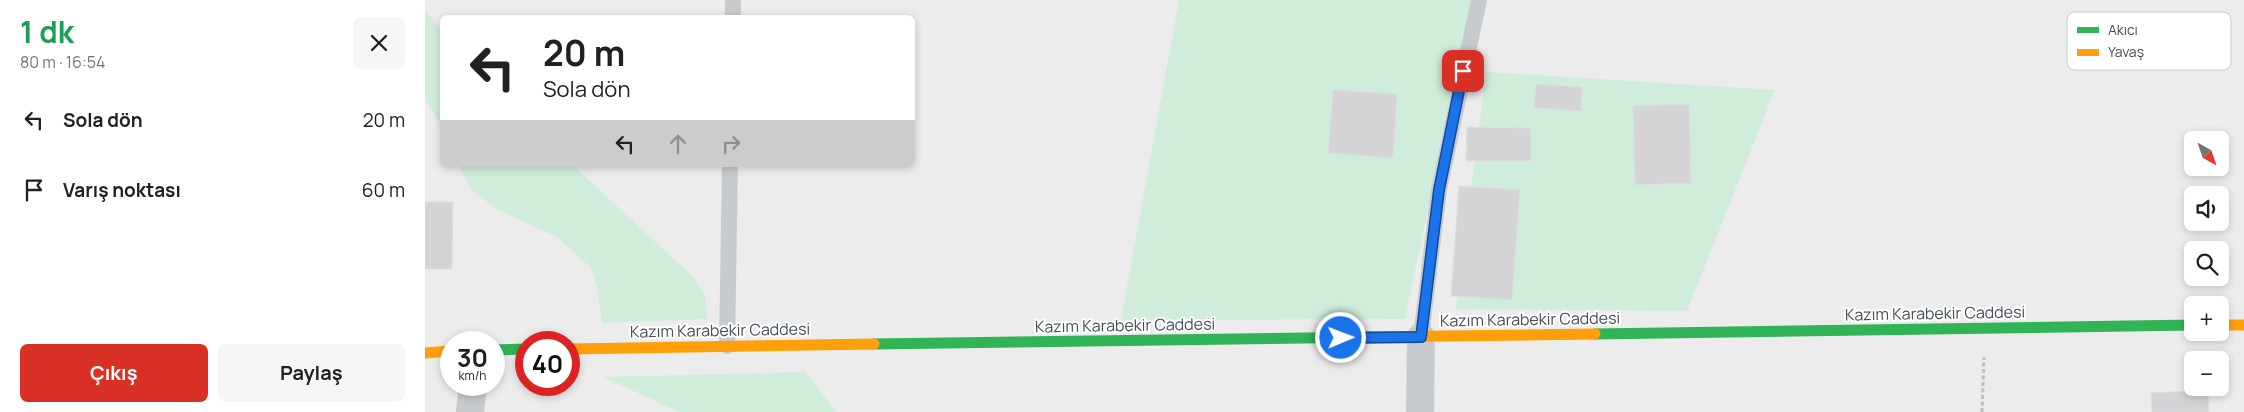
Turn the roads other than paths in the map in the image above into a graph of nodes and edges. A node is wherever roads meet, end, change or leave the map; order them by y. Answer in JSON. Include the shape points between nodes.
{"nodes":[{"id":1,"x":733,"y":0,"type":"edge"},
{"id":2,"x":1479,"y":0,"type":"edge"},
{"id":3,"x":733,"y":15,"type":"edge"},
{"id":4,"x":730,"y":167,"type":"edge"},
{"id":5,"x":2229,"y":325,"type":"edge"},
{"id":6,"x":2244,"y":325,"type":"edge"},
{"id":7,"x":2184,"y":326,"type":"edge"},
{"id":8,"x":1421,"y":337,"type":"junction"},
{"id":9,"x":425,"y":341,"type":"edge"},
{"id":10,"x":440,"y":344,"type":"edge"},
{"id":11,"x":727,"y":346,"type":"junction"},
{"id":12,"x":580,"y":349,"type":"edge"},
{"id":13,"x":440,"y":352,"type":"edge"},
{"id":14,"x":425,"y":353,"type":"edge"},
{"id":15,"x":472,"y":396,"type":"edge"},
{"id":16,"x":470,"y":412,"type":"edge"},
{"id":17,"x":1420,"y":412,"type":"edge"}],
"edges":[{"from":1,"to":3,"type":"lane"},
{"from":2,"to":8,"type":"lane","via":[[1439,190]]},
{"from":4,"to":11,"type":"lane"},
{"from":5,"to":6,"type":"street"},
{"from":7,"to":8,"type":"street","name":"Kazım Karabekir Caddesi"},
{"from":8,"to":11,"type":"street","name":"Kazım Karabekir Caddesi"},
{"from":8,"to":17,"type":"street"},
{"from":9,"to":10,"type":"street"},
{"from":11,"to":12,"type":"street","name":"Kazım Karabekir Caddesi"},
{"from":13,"to":14,"type":"street"},
{"from":15,"to":16,"type":"street"}]}
